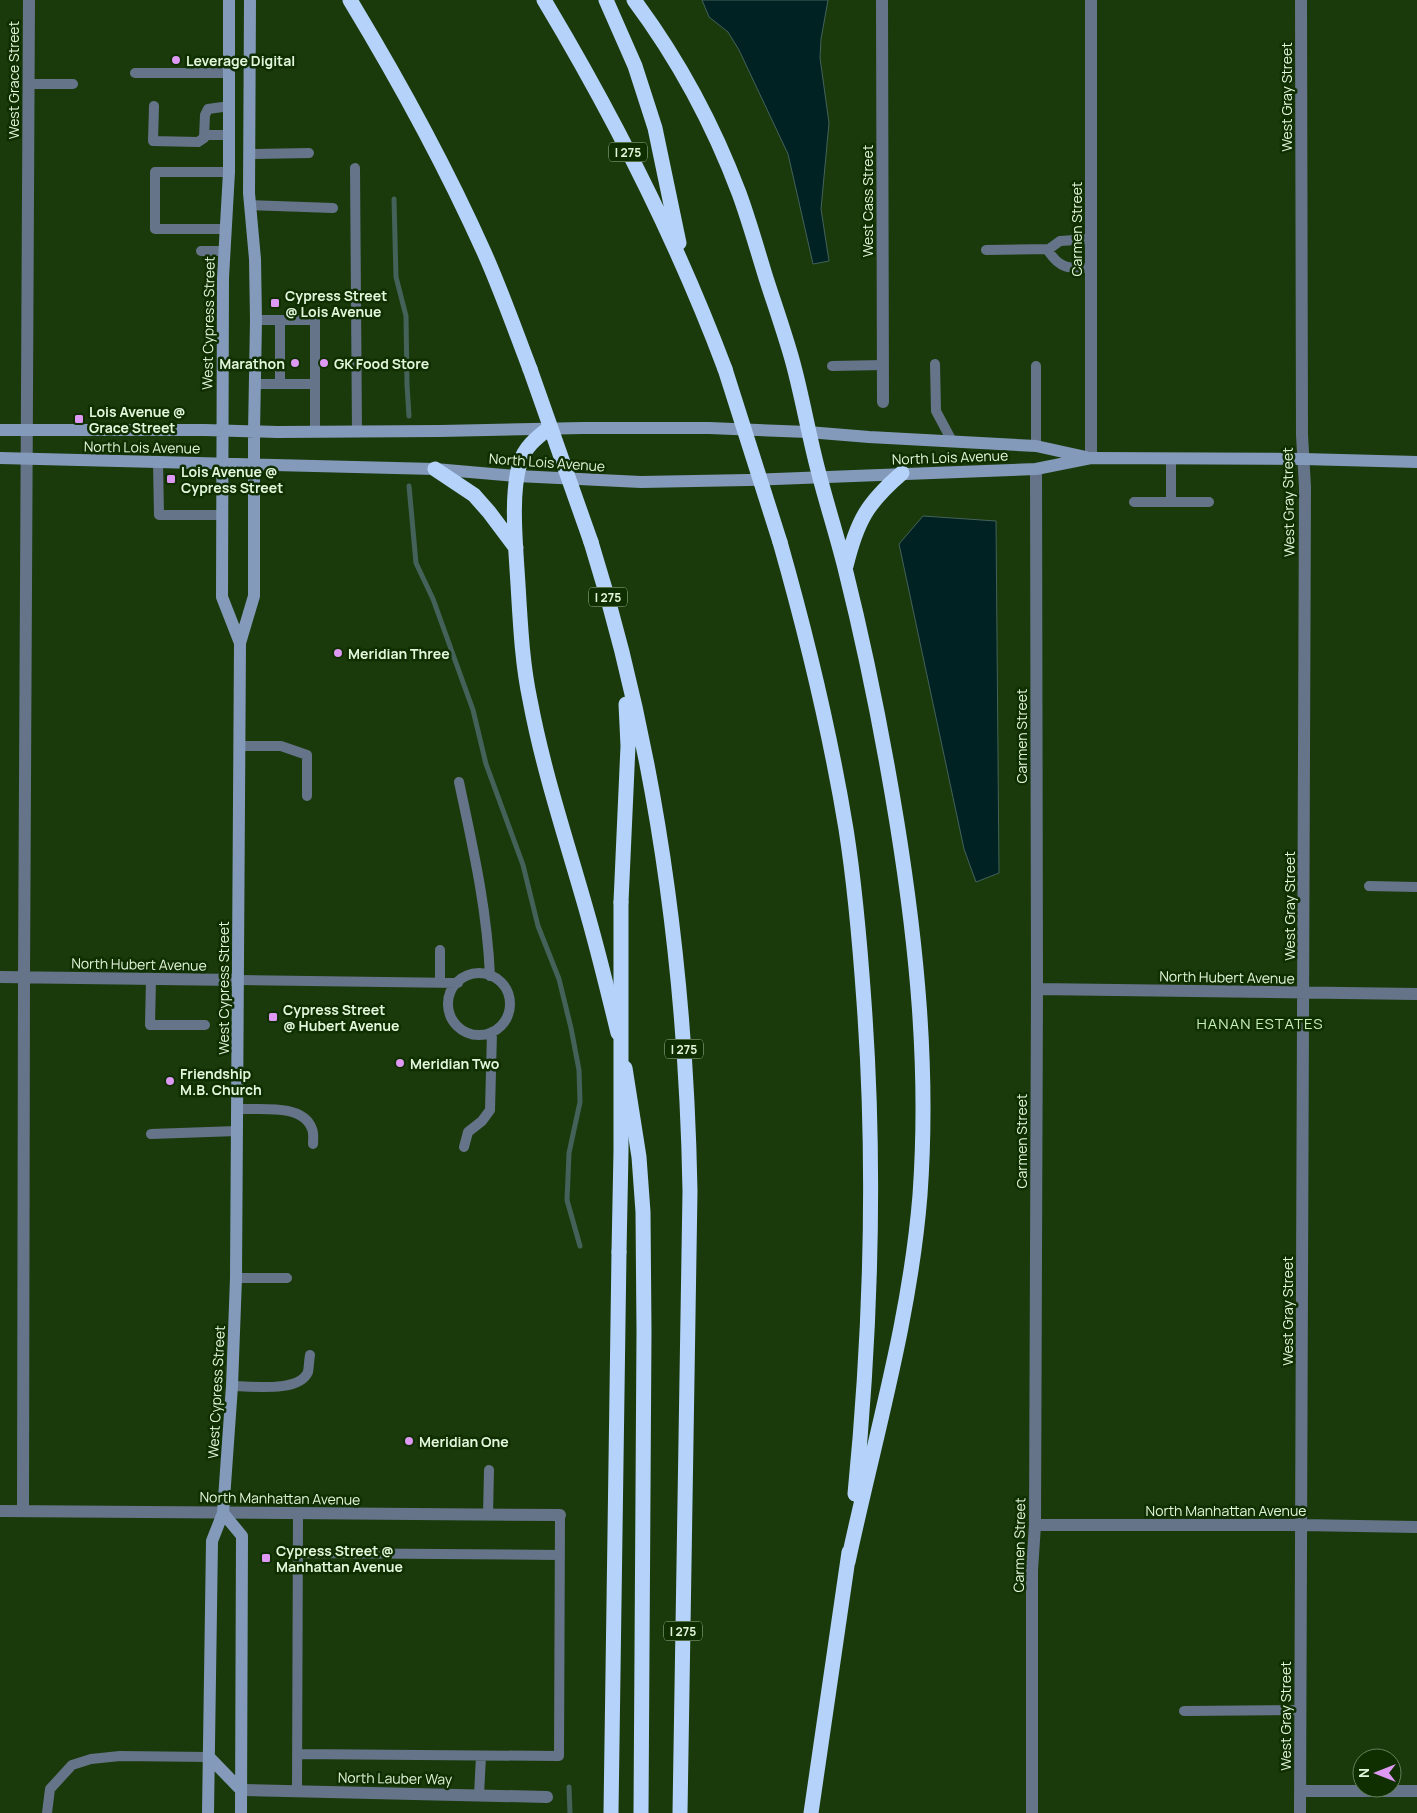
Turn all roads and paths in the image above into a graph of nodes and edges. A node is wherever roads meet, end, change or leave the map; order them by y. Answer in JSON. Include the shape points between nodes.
{"nodes":[{"id":1,"x":29,"y":0,"type":"edge"},
{"id":2,"x":229,"y":0,"type":"edge"},
{"id":3,"x":250,"y":0,"type":"edge"},
{"id":4,"x":350,"y":0,"type":"edge"},
{"id":5,"x":544,"y":0,"type":"edge"},
{"id":6,"x":606,"y":0,"type":"edge"},
{"id":7,"x":634,"y":0,"type":"edge"},
{"id":8,"x":882,"y":0,"type":"edge"},
{"id":9,"x":1091,"y":0,"type":"edge"},
{"id":10,"x":1300,"y":0,"type":"edge"},
{"id":11,"x":135,"y":73,"type":"dead end"},
{"id":12,"x":230,"y":73,"type":"junction"},
{"id":13,"x":28,"y":84,"type":"junction"},
{"id":14,"x":73,"y":84,"type":"dead end"},
{"id":15,"x":154,"y":106,"type":"dead end"},
{"id":16,"x":230,"y":106,"type":"junction"},
{"id":17,"x":205,"y":135,"type":"junction"},
{"id":18,"x":230,"y":135,"type":"junction"},
{"id":19,"x":309,"y":153,"type":"dead end"},
{"id":20,"x":249,"y":154,"type":"junction"},
{"id":21,"x":355,"y":168,"type":"dead end"},
{"id":22,"x":229,"y":172,"type":"junction"},
{"id":23,"x":250,"y":205,"type":"junction"},
{"id":24,"x":334,"y":208,"type":"dead end"},
{"id":25,"x":225,"y":229,"type":"junction"},
{"id":26,"x":1091,"y":238,"type":"junction"},
{"id":27,"x":1049,"y":249,"type":"junction"},
{"id":28,"x":986,"y":250,"type":"dead end"},
{"id":29,"x":202,"y":251,"type":"dead end"},
{"id":30,"x":224,"y":251,"type":"junction"},
{"id":31,"x":1091,"y":268,"type":"junction"},
{"id":32,"x":701,"y":309,"type":"junction"},
{"id":33,"x":256,"y":320,"type":"junction"},
{"id":34,"x":280,"y":320,"type":"junction"},
{"id":35,"x":935,"y":364,"type":"dead end"},
{"id":36,"x":883,"y":365,"type":"junction"},
{"id":37,"x":832,"y":366,"type":"dead end"},
{"id":38,"x":1036,"y":366,"type":"dead end"},
{"id":39,"x":256,"y":384,"type":"junction"},
{"id":40,"x":280,"y":384,"type":"junction"},
{"id":41,"x":315,"y":384,"type":"junction"},
{"id":42,"x":883,"y":402,"type":"dead end"},
{"id":43,"x":548,"y":429,"type":"junction"},
{"id":44,"x":0,"y":430,"type":"edge"},
{"id":45,"x":26,"y":430,"type":"junction"},
{"id":46,"x":222,"y":431,"type":"junction"},
{"id":47,"x":315,"y":431,"type":"junction"},
{"id":48,"x":254,"y":432,"type":"junction"},
{"id":49,"x":357,"y":432,"type":"junction"},
{"id":50,"x":808,"y":432,"type":"junction"},
{"id":51,"x":952,"y":441,"type":"junction"},
{"id":52,"x":1036,"y":446,"type":"junction"},
{"id":53,"x":0,"y":458,"type":"edge"},
{"id":54,"x":1091,"y":458,"type":"junction"},
{"id":55,"x":1172,"y":458,"type":"junction"},
{"id":56,"x":26,"y":459,"type":"junction"},
{"id":57,"x":1303,"y":459,"type":"junction"},
{"id":58,"x":158,"y":462,"type":"junction"},
{"id":59,"x":1417,"y":462,"type":"edge"},
{"id":60,"x":222,"y":463,"type":"junction"},
{"id":61,"x":254,"y":464,"type":"junction"},
{"id":62,"x":435,"y":469,"type":"junction"},
{"id":63,"x":1036,"y":469,"type":"junction"},
{"id":64,"x":902,"y":473,"type":"junction"},
{"id":65,"x":517,"y":476,"type":"junction"},
{"id":66,"x":819,"y":476,"type":"junction"},
{"id":67,"x":1134,"y":502,"type":"dead end"},
{"id":68,"x":1170,"y":502,"type":"junction"},
{"id":69,"x":1208,"y":502,"type":"dead end"},
{"id":70,"x":222,"y":515,"type":"junction"},
{"id":71,"x":516,"y":548,"type":"junction"},
{"id":72,"x":845,"y":567,"type":"junction"},
{"id":73,"x":240,"y":643,"type":"junction"},
{"id":74,"x":622,"y":652,"type":"junction"},
{"id":75,"x":241,"y":746,"type":"junction"},
{"id":76,"x":459,"y":782,"type":"dead end"},
{"id":77,"x":307,"y":796,"type":"dead end"},
{"id":78,"x":1369,"y":886,"type":"dead end"},
{"id":79,"x":1417,"y":887,"type":"edge"},
{"id":80,"x":440,"y":950,"type":"dead end"},
{"id":81,"x":490,"y":976,"type":"junction"},
{"id":82,"x":0,"y":977,"type":"edge"},
{"id":83,"x":24,"y":978,"type":"junction"},
{"id":84,"x":151,"y":979,"type":"junction"},
{"id":85,"x":238,"y":980,"type":"junction"},
{"id":86,"x":440,"y":982,"type":"junction"},
{"id":87,"x":458,"y":983,"type":"junction"},
{"id":88,"x":1037,"y":989,"type":"junction"},
{"id":89,"x":1303,"y":992,"type":"junction"},
{"id":90,"x":1417,"y":994,"type":"edge"},
{"id":91,"x":205,"y":1025,"type":"dead end"},
{"id":92,"x":492,"y":1032,"type":"junction"},
{"id":93,"x":237,"y":1109,"type":"junction"},
{"id":94,"x":237,"y":1132,"type":"junction"},
{"id":95,"x":151,"y":1134,"type":"dead end"},
{"id":96,"x":313,"y":1144,"type":"dead end"},
{"id":97,"x":464,"y":1146,"type":"dead end"},
{"id":98,"x":236,"y":1278,"type":"junction"},
{"id":99,"x":287,"y":1278,"type":"dead end"},
{"id":100,"x":310,"y":1356,"type":"dead end"},
{"id":101,"x":232,"y":1386,"type":"junction"},
{"id":102,"x":489,"y":1470,"type":"dead end"},
{"id":103,"x":0,"y":1511,"type":"edge"},
{"id":104,"x":23,"y":1511,"type":"junction"},
{"id":105,"x":223,"y":1513,"type":"junction"},
{"id":106,"x":298,"y":1513,"type":"junction"},
{"id":107,"x":488,"y":1515,"type":"junction"},
{"id":108,"x":560,"y":1516,"type":"joint"},
{"id":109,"x":1035,"y":1524,"type":"junction"},
{"id":110,"x":1301,"y":1525,"type":"junction"},
{"id":111,"x":1417,"y":1527,"type":"edge"},
{"id":112,"x":298,"y":1553,"type":"junction"},
{"id":113,"x":560,"y":1555,"type":"junction"},
{"id":114,"x":848,"y":1562,"type":"junction"},
{"id":115,"x":1300,"y":1710,"type":"junction"},
{"id":116,"x":1184,"y":1711,"type":"dead end"},
{"id":117,"x":297,"y":1754,"type":"junction"},
{"id":118,"x":481,"y":1756,"type":"junction"},
{"id":119,"x":209,"y":1757,"type":"junction"},
{"id":120,"x":241,"y":1790,"type":"junction"},
{"id":121,"x":297,"y":1791,"type":"junction"},
{"id":122,"x":1300,"y":1791,"type":"junction"},
{"id":123,"x":1417,"y":1791,"type":"edge"},
{"id":124,"x":480,"y":1795,"type":"junction"},
{"id":125,"x":548,"y":1797,"type":"dead end"},
{"id":126,"x":47,"y":1813,"type":"edge"},
{"id":127,"x":208,"y":1813,"type":"edge"},
{"id":128,"x":241,"y":1813,"type":"edge"},
{"id":129,"x":611,"y":1813,"type":"edge"},
{"id":130,"x":640,"y":1813,"type":"edge"},
{"id":131,"x":680,"y":1813,"type":"edge"},
{"id":132,"x":811,"y":1813,"type":"edge"},
{"id":133,"x":1032,"y":1813,"type":"edge"},
{"id":134,"x":1300,"y":1813,"type":"edge"}],
"edges":[{"from":1,"to":13,"type":"street","name":"West Grace Street"},
{"from":2,"to":12,"type":"street","name":"West Cypress Street"},
{"from":3,"to":20,"type":"street","name":"West Cypress Street"},
{"from":4,"to":74,"type":"highway","number":"I 275","bridge":true,"via":[[410,105],[484,252],[530,369],[591,542]]},
{"from":5,"to":32,"type":"highway","number":"I 275","via":[[614,124]]},
{"from":6,"to":32,"type":"highway","via":[[646,97],[676,232]]},
{"from":7,"to":50,"type":"highway","via":[[695,96],[727,163],[793,364]]},
{"from":8,"to":36,"type":"street","name":"West Cass Street"},
{"from":9,"to":26,"type":"street","name":"Carmen Street"},
{"from":10,"to":57,"type":"street","name":"West Gray Street"},
{"from":11,"to":12,"type":"lane"},
{"from":12,"to":16,"type":"street","name":"West Cypress Street"},
{"from":13,"to":14,"type":"lane"},
{"from":13,"to":45,"type":"street","name":"West Grace Street"},
{"from":15,"to":17,"type":"lane","via":[[153,141],[198,142]]},
{"from":16,"to":17,"type":"lane","via":[[208,109]]},
{"from":16,"to":18,"type":"street","name":"West Cypress Street"},
{"from":17,"to":18,"type":"lane"},
{"from":18,"to":22,"type":"street","name":"West Cypress Street"},
{"from":19,"to":20,"type":"lane"},
{"from":20,"to":23,"type":"street","name":"West Cypress Street"},
{"from":21,"to":49,"type":"lane"},
{"from":22,"to":25,"type":"street","name":"West Cypress Street"},
{"from":22,"to":25,"type":"lane","via":[[155,172],[155,229]]},
{"from":23,"to":24,"type":"lane"},
{"from":23,"to":33,"type":"street","name":"West Cypress Street"},
{"from":25,"to":30,"type":"street","name":"West Cypress Street"},
{"from":26,"to":27,"type":"lane","via":[[1060,241]]},
{"from":26,"to":31,"type":"street","name":"Carmen Street"},
{"from":27,"to":28,"type":"lane"},
{"from":27,"to":31,"type":"lane","via":[[1065,267]]},
{"from":29,"to":30,"type":"lane"},
{"from":30,"to":46,"type":"street","name":"West Cypress Street"},
{"from":31,"to":54,"type":"street","name":"Carmen Street"},
{"from":32,"to":114,"type":"highway","number":"I 275","bridge":true,"via":[[725,369],[805,630],[826,720],[844,821],[860,945],[871,1138],[869,1282],[859,1454]]},
{"from":33,"to":34,"type":"lane"},
{"from":33,"to":39,"type":"street","name":"West Cypress Street"},
{"from":34,"to":40,"type":"lane"},
{"from":34,"to":41,"type":"lane","via":[[315,320]]},
{"from":35,"to":51,"type":"lane","via":[[936,411]]},
{"from":36,"to":37,"type":"lane"},
{"from":36,"to":42,"type":"street","name":"West Cass Street"},
{"from":38,"to":52,"type":"lane"},
{"from":39,"to":40,"type":"lane"},
{"from":39,"to":48,"type":"street","name":"West Cypress Street"},
{"from":40,"to":41,"type":"lane"},
{"from":41,"to":47,"type":"lane"},
{"from":43,"to":49,"type":"street","name":"North Lois Avenue"},
{"from":43,"to":50,"type":"street","name":"North Lois Avenue","via":[[709,428]]},
{"from":43,"to":65,"type":"highway","via":[[527,448]]},
{"from":44,"to":45,"type":"street","name":"North Lois Avenue"},
{"from":45,"to":46,"type":"street","name":"North Lois Avenue"},
{"from":45,"to":56,"type":"street","name":"West Grace Street"},
{"from":46,"to":48,"type":"street","name":"North Lois Avenue"},
{"from":46,"to":60,"type":"street","name":"West Cypress Street"},
{"from":47,"to":48,"type":"street","name":"North Lois Avenue"},
{"from":47,"to":49,"type":"street","name":"North Lois Avenue"},
{"from":48,"to":61,"type":"street","name":"West Cypress Street"},
{"from":50,"to":51,"type":"street","name":"North Lois Avenue"},
{"from":50,"to":66,"type":"highway"},
{"from":51,"to":52,"type":"street","name":"North Lois Avenue"},
{"from":52,"to":54,"type":"street","name":"North Lois Avenue"},
{"from":53,"to":56,"type":"street","name":"North Lois Avenue"},
{"from":54,"to":55,"type":"street","name":"North Lois Avenue"},
{"from":54,"to":63,"type":"street","name":"North Lois Avenue"},
{"from":55,"to":57,"type":"street","name":"North Lois Avenue"},
{"from":55,"to":68,"type":"lane"},
{"from":56,"to":58,"type":"street","name":"North Lois Avenue"},
{"from":56,"to":83,"type":"street","name":"West Grace Street"},
{"from":57,"to":59,"type":"street","name":"North Lois Avenue"},
{"from":57,"to":89,"type":"street","name":"West Gray Street"},
{"from":58,"to":60,"type":"street","name":"North Lois Avenue"},
{"from":58,"to":70,"type":"lane","via":[[159,515]]},
{"from":60,"to":61,"type":"street","name":"North Lois Avenue"},
{"from":60,"to":70,"type":"street","name":"West Cypress Street"},
{"from":61,"to":62,"type":"street","name":"North Lois Avenue"},
{"from":61,"to":73,"type":"street","name":"West Cypress Street","via":[[254,596]]},
{"from":62,"to":65,"type":"street","name":"North Lois Avenue"},
{"from":62,"to":71,"type":"highway","via":[[474,495]]},
{"from":63,"to":64,"type":"street","name":"North Lois Avenue"},
{"from":63,"to":88,"type":"street","name":"Carmen Street"},
{"from":64,"to":66,"type":"street","name":"North Lois Avenue"},
{"from":64,"to":72,"type":"highway","via":[[864,512]]},
{"from":65,"to":66,"type":"street","name":"North Lois Avenue","via":[[678,482]]},
{"from":65,"to":71,"type":"highway"},
{"from":66,"to":72,"type":"highway"},
{"from":67,"to":68,"type":"lane"},
{"from":68,"to":69,"type":"lane"},
{"from":70,"to":73,"type":"street","name":"West Cypress Street","via":[[222,597]]},
{"from":71,"to":130,"type":"highway","via":[[529,698],[553,799],[610,1000],[632,1104],[639,1157],[644,1271]]},
{"from":72,"to":114,"type":"highway","via":[[883,740],[900,844],[915,950],[923,1049],[920,1193],[915,1241],[889,1388]]},
{"from":73,"to":75,"type":"street","name":"West Cypress Street"},
{"from":74,"to":129,"type":"highway","bridge":true,"via":[[628,746],[621,902],[621,1151]]},
{"from":74,"to":131,"type":"highway","number":"I 275","via":[[652,790],[672,919],[687,1088],[690,1200]]},
{"from":75,"to":77,"type":"lane","via":[[281,746],[307,755]]},
{"from":75,"to":85,"type":"street","name":"West Cypress Street"},
{"from":76,"to":81,"type":"lane","via":[[480,882]]},
{"from":78,"to":79,"type":"lane"},
{"from":80,"to":86,"type":"lane"},
{"from":81,"to":87,"type":"lane","via":[[477,973]]},
{"from":81,"to":92,"type":"lane","via":[[503,984],[510,1002],[505,1022]]},
{"from":82,"to":83,"type":"street","name":"North Hubert Avenue"},
{"from":83,"to":84,"type":"street","name":"North Hubert Avenue"},
{"from":83,"to":104,"type":"street","name":"West Grace Street"},
{"from":84,"to":85,"type":"street","name":"North Hubert Avenue"},
{"from":84,"to":91,"type":"lane","via":[[150,1025]]},
{"from":85,"to":86,"type":"lane","name":"North Hubert Avenue"},
{"from":85,"to":93,"type":"street","name":"West Cypress Street"},
{"from":86,"to":87,"type":"lane","name":"North Hubert Avenue"},
{"from":87,"to":92,"type":"lane","via":[[449,998],[448,1009],[458,1028],[478,1036]]},
{"from":88,"to":89,"type":"street","name":"North Hubert Avenue"},
{"from":88,"to":109,"type":"street","name":"Carmen Street"},
{"from":89,"to":90,"type":"street","name":"North Hubert Avenue"},
{"from":89,"to":110,"type":"street","name":"West Gray Street"},
{"from":92,"to":97,"type":"lane","via":[[490,1110],[468,1132]]},
{"from":93,"to":94,"type":"street","name":"West Cypress Street"},
{"from":93,"to":96,"type":"lane","via":[[291,1110],[301,1115],[312,1128]]},
{"from":94,"to":95,"type":"lane"},
{"from":94,"to":98,"type":"street","name":"West Cypress Street"},
{"from":98,"to":99,"type":"lane"},
{"from":98,"to":101,"type":"street","name":"West Cypress Street"},
{"from":100,"to":101,"type":"lane","via":[[308,1373],[296,1384]]},
{"from":101,"to":105,"type":"street","name":"West Cypress Street"},
{"from":102,"to":107,"type":"lane"},
{"from":103,"to":104,"type":"street","name":"North Manhattan Avenue"},
{"from":104,"to":105,"type":"street","name":"North Manhattan Avenue"},
{"from":105,"to":106,"type":"street","name":"North Manhattan Avenue"},
{"from":105,"to":119,"type":"street","name":"West Cypress Street","via":[[212,1541]]},
{"from":105,"to":120,"type":"street","via":[[242,1536]]},
{"from":106,"to":107,"type":"street","name":"North Manhattan Avenue"},
{"from":106,"to":112,"type":"lane"},
{"from":107,"to":108,"type":"street","name":"North Manhattan Avenue"},
{"from":108,"to":113,"type":"lane"},
{"from":109,"to":110,"type":"street","name":"North Manhattan Avenue"},
{"from":109,"to":133,"type":"street","name":"Carmen Street"},
{"from":110,"to":111,"type":"street","name":"North Manhattan Avenue"},
{"from":110,"to":115,"type":"street","name":"West Gray Street"},
{"from":112,"to":113,"type":"lane"},
{"from":112,"to":117,"type":"lane"},
{"from":113,"to":118,"type":"lane","via":[[560,1756]]},
{"from":114,"to":132,"type":"highway","number":"I 275"},
{"from":115,"to":116,"type":"lane"},
{"from":115,"to":122,"type":"street","name":"West Gray Street"},
{"from":117,"to":118,"type":"lane"},
{"from":117,"to":121,"type":"lane"},
{"from":118,"to":124,"type":"lane"},
{"from":119,"to":120,"type":"street"},
{"from":119,"to":126,"type":"lane","via":[[120,1756],[72,1765],[50,1789]]},
{"from":119,"to":127,"type":"street","name":"West Cypress Street"},
{"from":120,"to":121,"type":"street","name":"North Lauber Way"},
{"from":120,"to":128,"type":"street"},
{"from":121,"to":124,"type":"street","name":"North Lauber Way"},
{"from":122,"to":123,"type":"street"},
{"from":122,"to":134,"type":"street","name":"West Gray Street"},
{"from":124,"to":125,"type":"street","name":"North Lauber Way"}]}
